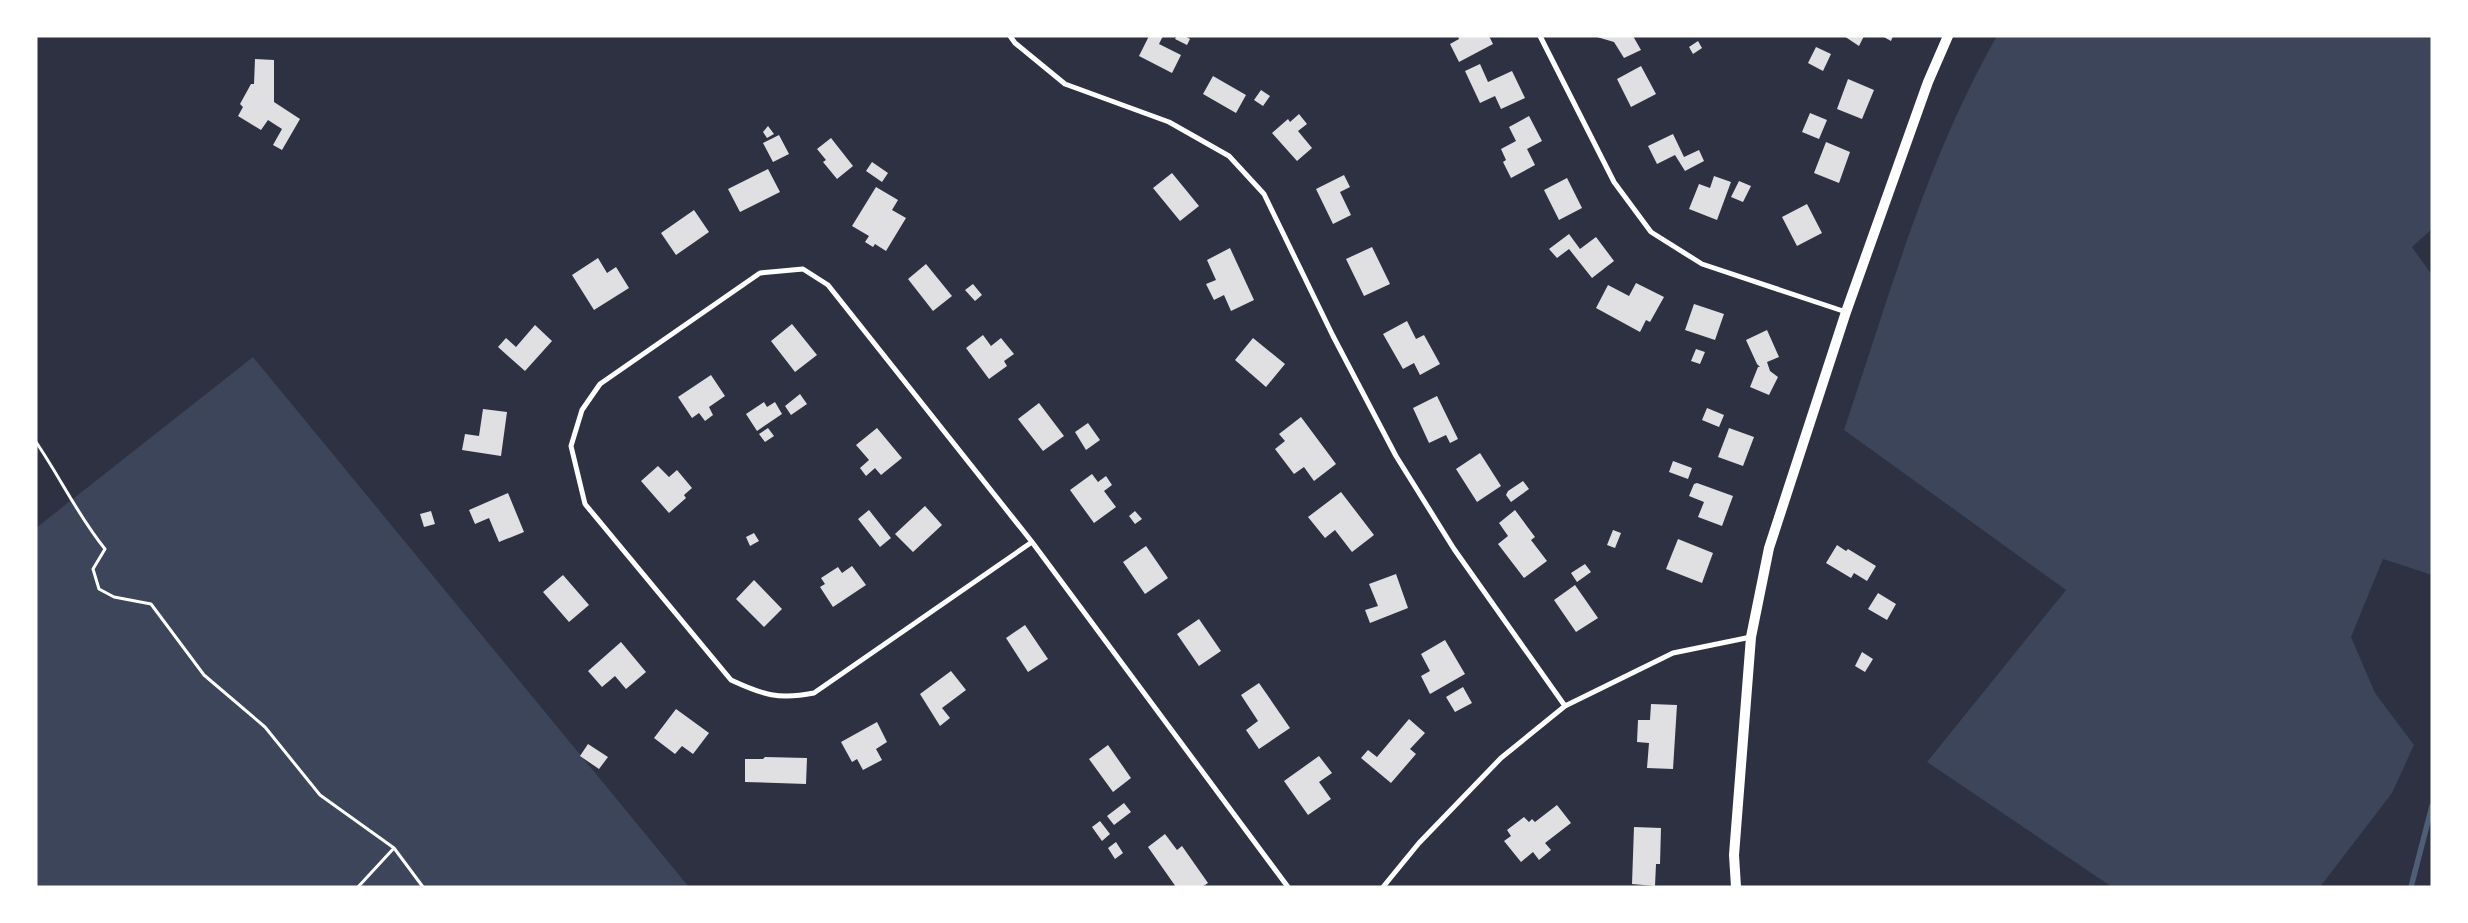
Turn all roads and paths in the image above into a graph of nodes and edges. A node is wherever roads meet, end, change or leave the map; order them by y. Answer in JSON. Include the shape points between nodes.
{"nodes":[{"id":1,"x":1010,"y":36,"type":"edge"},
{"id":2,"x":1540,"y":36,"type":"edge"},
{"id":3,"x":1948,"y":36,"type":"edge"},
{"id":4,"x":1846,"y":312,"type":"junction"},
{"id":5,"x":36,"y":442,"type":"edge"},
{"id":6,"x":1032,"y":542,"type":"junction"},
{"id":7,"x":1751,"y":637,"type":"junction"},
{"id":8,"x":1565,"y":706,"type":"junction"},
{"id":9,"x":394,"y":848,"type":"junction"},
{"id":10,"x":358,"y":887,"type":"edge"},
{"id":11,"x":423,"y":887,"type":"edge"},
{"id":12,"x":1288,"y":887,"type":"edge"},
{"id":13,"x":1383,"y":887,"type":"edge"},
{"id":14,"x":1736,"y":887,"type":"edge"}],
"edges":[{"from":1,"to":8,"type":"street","via":[[1065,84],[1169,122],[1229,156],[1264,194],[1396,456],[1454,549]]},
{"from":2,"to":4,"type":"street","via":[[1614,182],[1651,232],[1702,264]]},
{"from":3,"to":4,"type":"main road","via":[[1928,82]]},
{"from":4,"to":7,"type":"main road","via":[[1769,548]]},
{"from":5,"to":9,"type":"path","via":[[87,527],[105,549],[92,569],[99,589],[114,597],[151,604],[204,675],[265,727],[320,796]]},
{"from":6,"to":6,"type":"street","via":[[828,285],[803,269],[760,273],[600,384],[582,410],[571,446],[584,504],[731,680],[756,692],[788,698],[814,693]]},
{"from":6,"to":12,"type":"street"},
{"from":7,"to":8,"type":"street","via":[[1673,653]]},
{"from":7,"to":14,"type":"main road","via":[[1734,855]]},
{"from":8,"to":13,"type":"street","via":[[1501,758],[1420,842]]},
{"from":9,"to":10,"type":"path"},
{"from":9,"to":11,"type":"path"}]}
